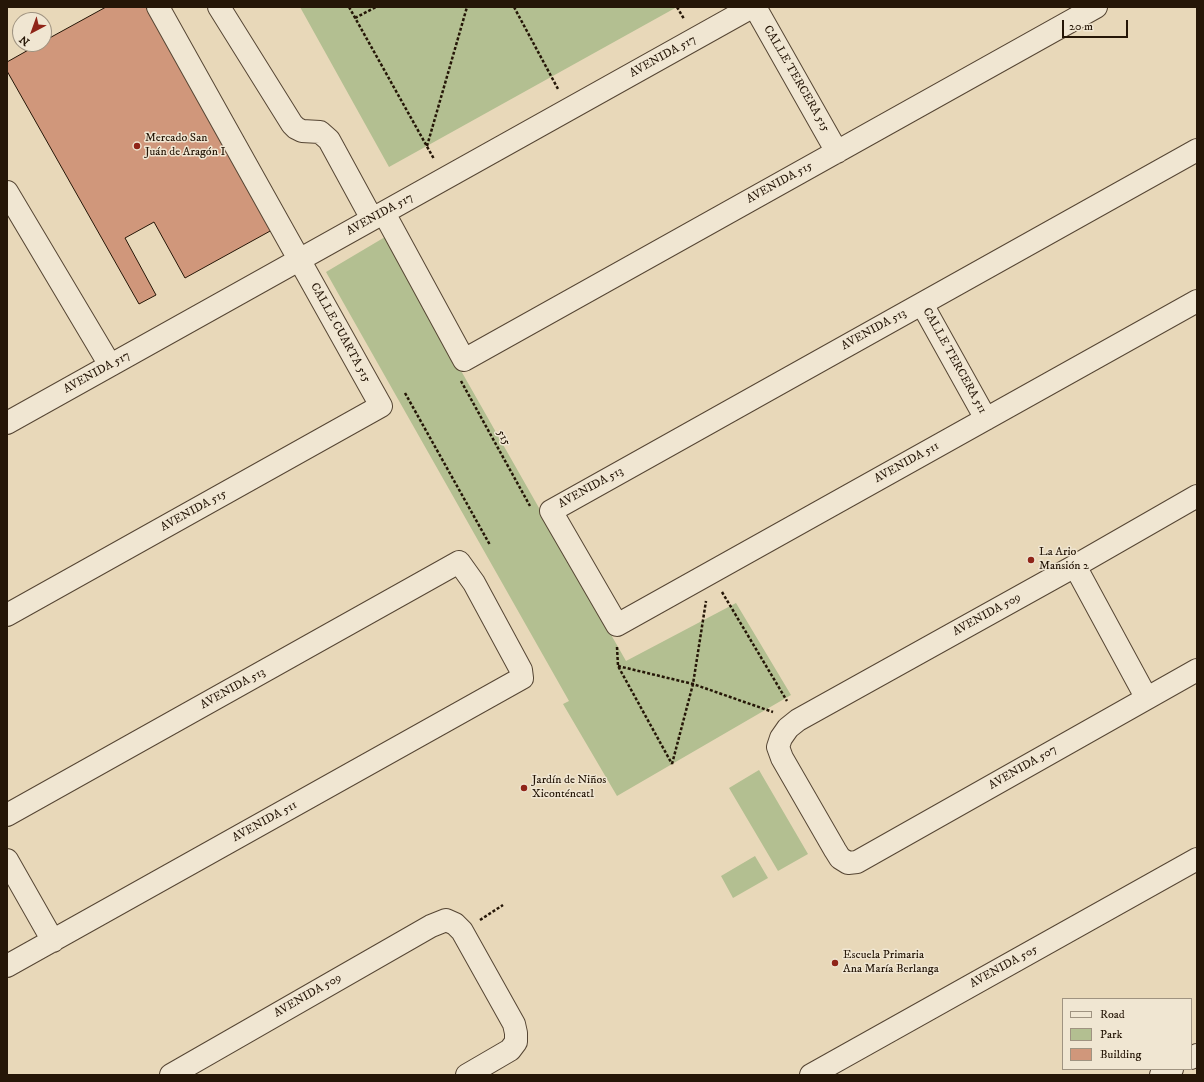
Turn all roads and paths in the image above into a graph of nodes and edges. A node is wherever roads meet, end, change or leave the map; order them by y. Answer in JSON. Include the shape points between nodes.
{"nodes":[{"id":1,"x":158,"y":7,"type":"edge"},
{"id":2,"x":219,"y":7,"type":"edge"},
{"id":3,"x":349,"y":7,"type":"edge"},
{"id":4,"x":376,"y":7,"type":"edge"},
{"id":5,"x":467,"y":7,"type":"edge"},
{"id":6,"x":514,"y":7,"type":"edge"},
{"id":7,"x":754,"y":7,"type":"edge"},
{"id":8,"x":1096,"y":7,"type":"edge"},
{"id":9,"x":355,"y":18,"type":"junction"},
{"id":10,"x":569,"y":109,"type":"junction"},
{"id":11,"x":427,"y":146,"type":"junction"},
{"id":12,"x":1197,"y":150,"type":"edge"},
{"id":13,"x":837,"y":152,"type":"junction"},
{"id":14,"x":445,"y":178,"type":"junction"},
{"id":15,"x":7,"y":192,"type":"edge"},
{"id":16,"x":378,"y":216,"type":"junction"},
{"id":17,"x":299,"y":260,"type":"junction"},
{"id":18,"x":1197,"y":301,"type":"edge"},
{"id":19,"x":922,"y":304,"type":"junction"},
{"id":20,"x":110,"y":365,"type":"junction"},
{"id":21,"x":462,"y":370,"type":"junction"},
{"id":22,"x":405,"y":393,"type":"dead end"},
{"id":23,"x":381,"y":406,"type":"joint"},
{"id":24,"x":986,"y":419,"type":"junction"},
{"id":25,"x":7,"y":423,"type":"edge"},
{"id":26,"x":1197,"y":496,"type":"edge"},
{"id":27,"x":542,"y":511,"type":"junction"},
{"id":28,"x":490,"y":545,"type":"dead end"},
{"id":29,"x":459,"y":562,"type":"joint"},
{"id":30,"x":1075,"y":566,"type":"junction"},
{"id":31,"x":710,"y":573,"type":"junction"},
{"id":32,"x":7,"y":615,"type":"edge"},
{"id":33,"x":1197,"y":670,"type":"edge"},
{"id":34,"x":693,"y":684,"type":"junction"},
{"id":35,"x":1146,"y":697,"type":"junction"},
{"id":36,"x":798,"y":720,"type":"junction"},
{"id":37,"x":781,"y":738,"type":"joint"},
{"id":38,"x":7,"y":815,"type":"edge"},
{"id":39,"x":1197,"y":859,"type":"edge"},
{"id":40,"x":7,"y":860,"type":"edge"},
{"id":41,"x":503,"y":905,"type":"dead end"},
{"id":42,"x":454,"y":926,"type":"junction"},
{"id":43,"x":53,"y":940,"type":"junction"},
{"id":44,"x":7,"y":966,"type":"edge"},
{"id":45,"x":1170,"y":1070,"type":"edge"},
{"id":46,"x":172,"y":1075,"type":"edge"},
{"id":47,"x":467,"y":1075,"type":"edge"},
{"id":48,"x":811,"y":1075,"type":"edge"},
{"id":49,"x":1161,"y":1075,"type":"edge"}],
"edges":[{"from":1,"to":17,"type":"street","name":"CALLE CUARTA 515"},
{"from":2,"to":16,"type":"street","via":[[292,124],[302,131],[320,132],[329,140]]},
{"from":3,"to":9,"type":"path"},
{"from":4,"to":9,"type":"path"},
{"from":5,"to":11,"type":"path"},
{"from":6,"to":10,"type":"path"},
{"from":7,"to":10,"type":"street","name":"AVENIDA 517"},
{"from":7,"to":13,"type":"street","name":"CALLE TERCERA 515"},
{"from":8,"to":13,"type":"street","name":"AVENIDA 515"},
{"from":9,"to":11,"type":"path"},
{"from":10,"to":14,"type":"street","name":"AVENIDA 517"},
{"from":11,"to":14,"type":"path"},
{"from":12,"to":19,"type":"street","name":"AVENIDA 513"},
{"from":13,"to":21,"type":"street","name":"AVENIDA 515"},
{"from":14,"to":16,"type":"street","name":"AVENIDA 517"},
{"from":15,"to":20,"type":"street"},
{"from":16,"to":17,"type":"street","name":"AVENIDA 517"},
{"from":16,"to":21,"type":"street"},
{"from":17,"to":20,"type":"street","name":"AVENIDA 517"},
{"from":17,"to":23,"type":"street","name":"CALLE CUARTA 515"},
{"from":18,"to":24,"type":"street","name":"AVENIDA 511"},
{"from":19,"to":24,"type":"street","name":"CALLE TERCERA 511"},
{"from":19,"to":27,"type":"street","name":"AVENIDA 513"},
{"from":20,"to":25,"type":"street","name":"AVENIDA 517"},
{"from":21,"to":27,"type":"path","name":"515"},
{"from":22,"to":28,"type":"path"},
{"from":23,"to":32,"type":"street","name":"AVENIDA 515"},
{"from":24,"to":31,"type":"street","name":"AVENIDA 511"},
{"from":26,"to":30,"type":"street","name":"AVENIDA 509"},
{"from":27,"to":31,"type":"street","name":"AVENIDA 511","via":[[617,625]]},
{"from":29,"to":38,"type":"street","name":"AVENIDA 513"},
{"from":29,"to":43,"type":"street","name":"AVENIDA 511","via":[[474,583],[518,663],[522,678]]},
{"from":30,"to":35,"type":"street"},
{"from":30,"to":36,"type":"street","name":"AVENIDA 509"},
{"from":31,"to":34,"type":"path"},
{"from":31,"to":36,"type":"path"},
{"from":33,"to":35,"type":"street","name":"AVENIDA 507"},
{"from":34,"to":34,"type":"path","via":[[674,757],[672,764],[618,666]]},
{"from":34,"to":36,"type":"path"},
{"from":35,"to":37,"type":"street","name":"AVENIDA 507","via":[[857,862],[848,863],[840,858],[835,850],[782,758],[778,747]]},
{"from":36,"to":37,"type":"street","name":"AVENIDA 509"},
{"from":39,"to":48,"type":"street","name":"AVENIDA 505"},
{"from":40,"to":43,"type":"street"},
{"from":41,"to":42,"type":"path"},
{"from":42,"to":46,"type":"street","name":"AVENIDA 509","via":[[431,926]]},
{"from":42,"to":47,"type":"street","via":[[514,1024],[516,1032],[516,1042],[510,1050]]},
{"from":43,"to":44,"type":"street","name":"AVENIDA 511"},
{"from":45,"to":49,"type":"street"}]}
